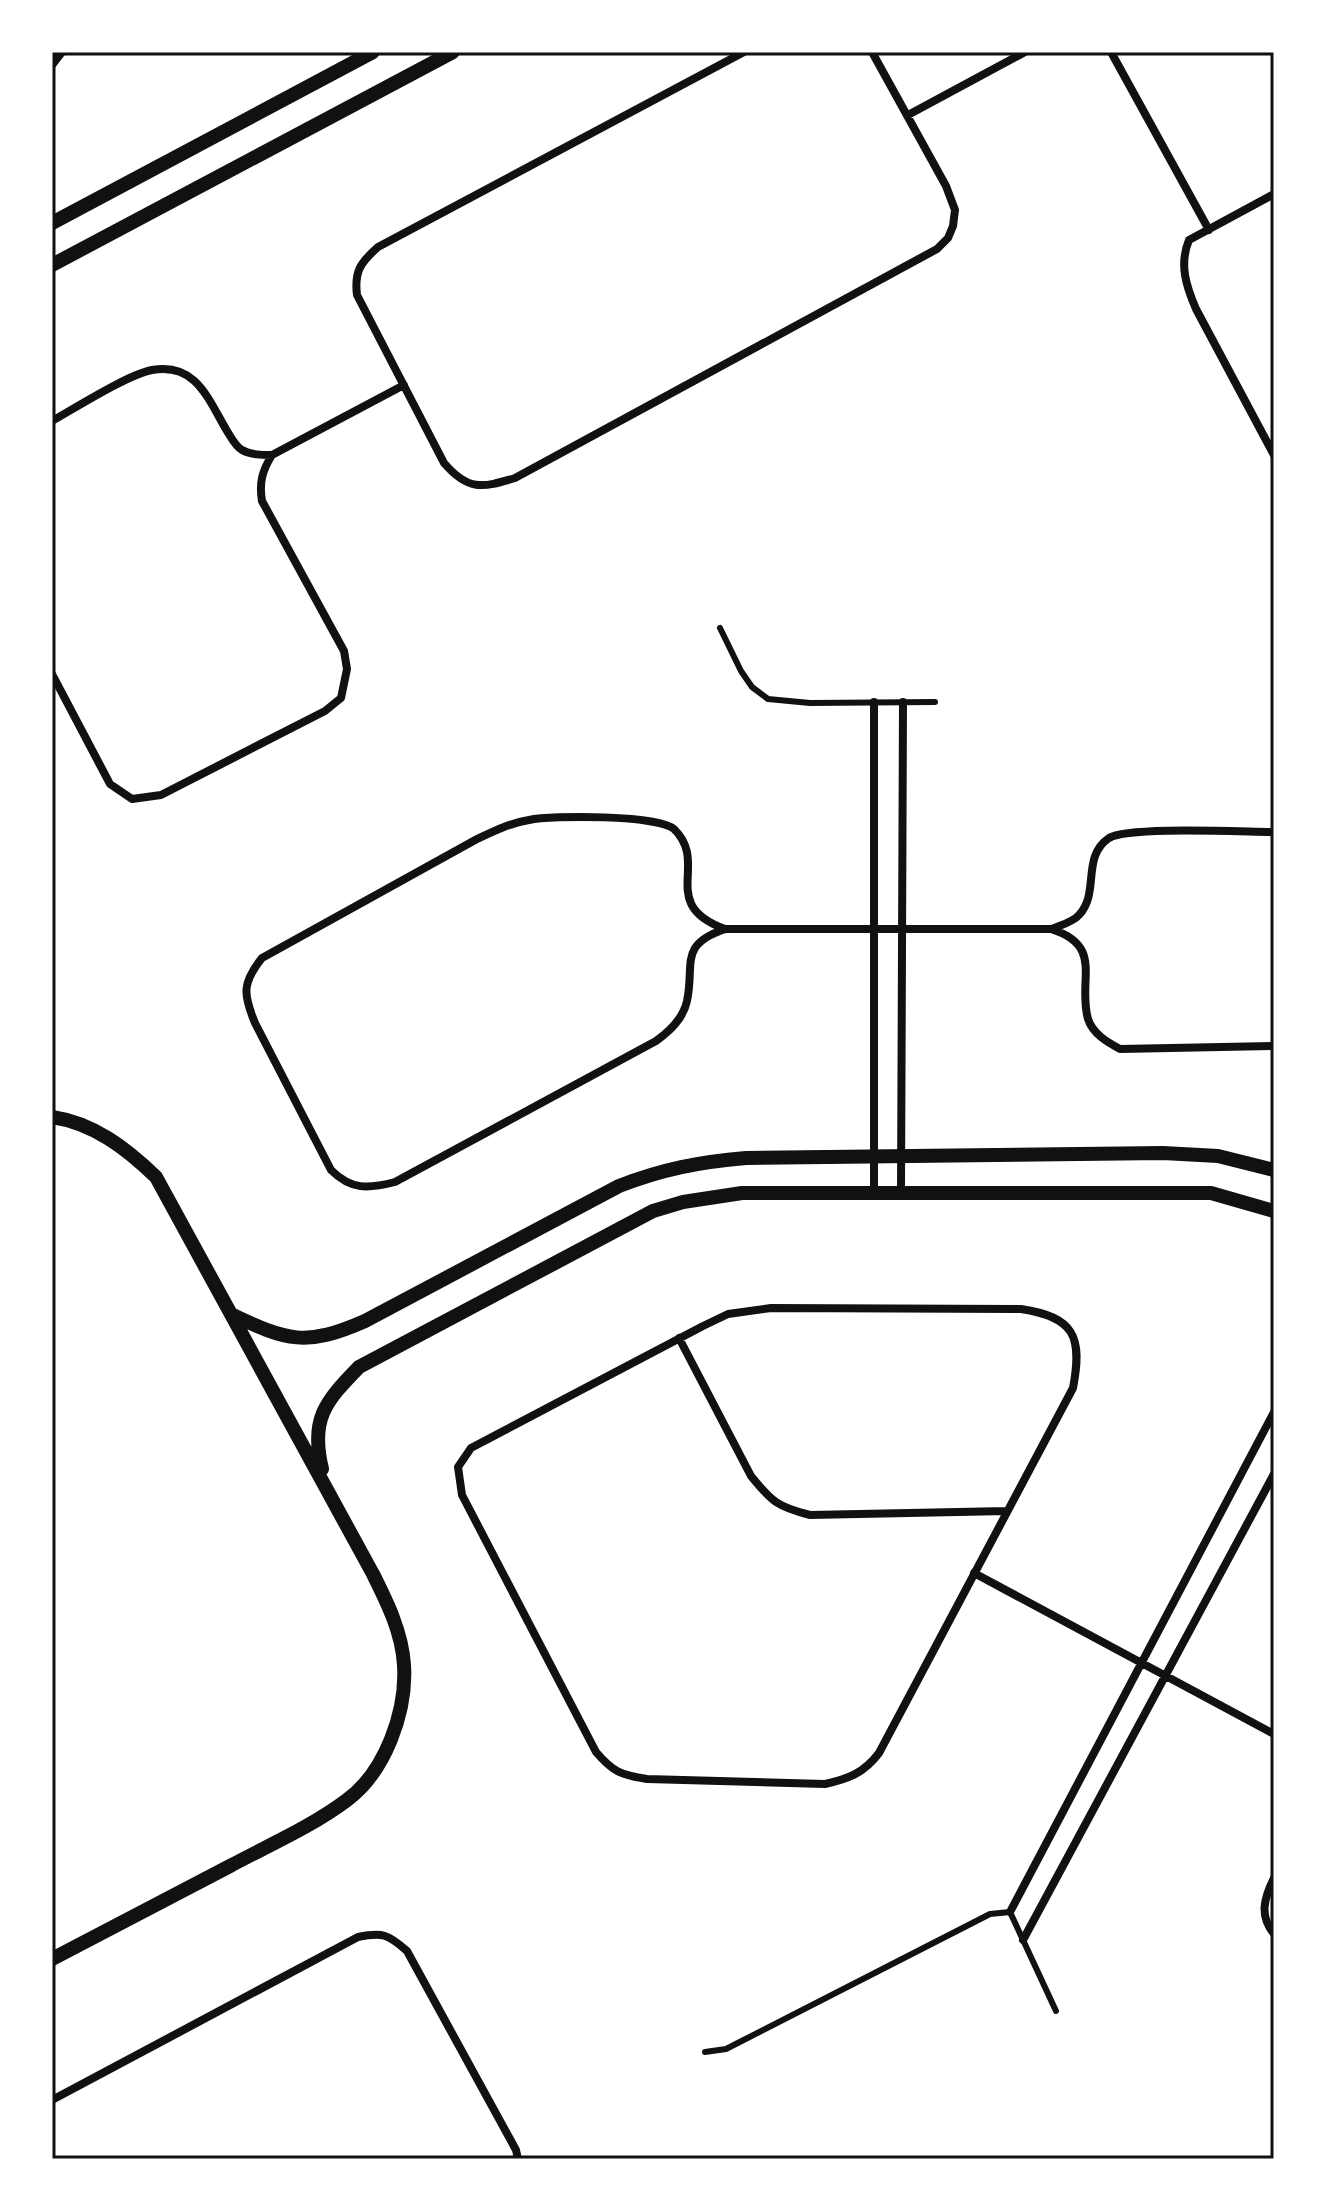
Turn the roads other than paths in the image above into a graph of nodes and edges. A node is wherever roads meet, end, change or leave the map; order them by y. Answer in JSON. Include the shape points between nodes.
{"nodes":[{"id":1,"x":62,"y":52,"type":"edge"},
{"id":2,"x":373,"y":52,"type":"edge"},
{"id":3,"x":453,"y":52,"type":"edge"},
{"id":4,"x":872,"y":52,"type":"edge"},
{"id":5,"x":1025,"y":52,"type":"edge"},
{"id":6,"x":1111,"y":52,"type":"edge"},
{"id":7,"x":741,"y":53,"type":"edge"},
{"id":8,"x":52,"y":65,"type":"edge"},
{"id":9,"x":908,"y":115,"type":"junction"},
{"id":10,"x":1274,"y":194,"type":"edge"},
{"id":11,"x":52,"y":223,"type":"edge"},
{"id":12,"x":1209,"y":230,"type":"junction"},
{"id":13,"x":52,"y":265,"type":"edge"},
{"id":14,"x":404,"y":385,"type":"junction"},
{"id":15,"x":52,"y":421,"type":"edge"},
{"id":16,"x":272,"y":455,"type":"junction"},
{"id":17,"x":1274,"y":455,"type":"edge"},
{"id":18,"x":720,"y":628,"type":"dead end"},
{"id":19,"x":52,"y":674,"type":"edge"},
{"id":20,"x":874,"y":702,"type":"junction"},
{"id":21,"x":903,"y":702,"type":"junction"},
{"id":22,"x":935,"y":702,"type":"dead end"},
{"id":23,"x":1274,"y":832,"type":"edge"},
{"id":24,"x":725,"y":929,"type":"junction"},
{"id":25,"x":874,"y":929,"type":"junction"},
{"id":26,"x":902,"y":929,"type":"junction"},
{"id":27,"x":1051,"y":929,"type":"junction"},
{"id":28,"x":1274,"y":1046,"type":"edge"},
{"id":29,"x":52,"y":1117,"type":"edge"},
{"id":30,"x":901,"y":1156,"type":"junction"},
{"id":31,"x":874,"y":1157,"type":"junction"},
{"id":32,"x":1274,"y":1170,"type":"edge"},
{"id":33,"x":874,"y":1193,"type":"junction"},
{"id":34,"x":901,"y":1193,"type":"junction"},
{"id":35,"x":1274,"y":1211,"type":"edge"},
{"id":36,"x":231,"y":1314,"type":"junction"},
{"id":37,"x":679,"y":1338,"type":"junction"},
{"id":38,"x":1274,"y":1412,"type":"edge"},
{"id":39,"x":1274,"y":1474,"type":"edge"},
{"id":40,"x":326,"y":1489,"type":"junction"},
{"id":41,"x":1007,"y":1511,"type":"junction"},
{"id":42,"x":974,"y":1573,"type":"junction"},
{"id":43,"x":1142,"y":1663,"type":"junction"},
{"id":44,"x":1166,"y":1676,"type":"junction"},
{"id":45,"x":1274,"y":1734,"type":"edge"},
{"id":46,"x":1274,"y":1878,"type":"edge"},
{"id":47,"x":1010,"y":1912,"type":"junction"},
{"id":48,"x":1274,"y":1934,"type":"edge"},
{"id":49,"x":1023,"y":1940,"type":"junction"},
{"id":50,"x":52,"y":1959,"type":"edge"},
{"id":51,"x":1056,"y":2011,"type":"dead end"},
{"id":52,"x":705,"y":2052,"type":"dead end"},
{"id":53,"x":52,"y":2100,"type":"edge"},
{"id":54,"x":518,"y":2159,"type":"edge"}],
"edges":[{"from":1,"to":8,"type":"street"},
{"from":2,"to":11,"type":"street"},
{"from":3,"to":13,"type":"street"},
{"from":4,"to":9,"type":"street"},
{"from":5,"to":9,"type":"street"},
{"from":6,"to":12,"type":"street"},
{"from":7,"to":14,"type":"street","via":[[378,247],[360,263],[357,295]]},
{"from":9,"to":14,"type":"street","via":[[955,210],[948,238],[937,249],[515,478],[485,486],[457,478]]},
{"from":10,"to":12,"type":"street"},
{"from":12,"to":17,"type":"street","via":[[1189,240],[1184,252],[1187,286]]},
{"from":14,"to":16,"type":"street"},
{"from":15,"to":16,"type":"street","via":[[132,377],[171,370],[187,373],[198,383],[239,449]]},
{"from":16,"to":19,"type":"street","via":[[262,477],[262,501],[344,651],[347,669],[341,698],[161,795],[132,799],[110,784]]},
{"from":18,"to":20,"type":"lane","via":[[741,671],[768,699]]},
{"from":20,"to":21,"type":"lane"},
{"from":20,"to":25,"type":"street"},
{"from":21,"to":22,"type":"lane"},
{"from":21,"to":26,"type":"street"},
{"from":23,"to":27,"type":"street","via":[[1136,831],[1112,836],[1098,848],[1089,899],[1079,915]]},
{"from":24,"to":24,"type":"street","via":[[695,912],[688,898],[683,841],[661,821],[533,819],[477,839],[262,958],[249,974],[245,991],[255,1023],[331,1170],[342,1182],[375,1187],[395,1182],[656,1041],[681,1017],[690,956],[709,935]]},
{"from":24,"to":25,"type":"street"},
{"from":25,"to":26,"type":"street"},
{"from":25,"to":31,"type":"street"},
{"from":26,"to":27,"type":"street"},
{"from":26,"to":30,"type":"street"},
{"from":27,"to":28,"type":"street","via":[[1079,943],[1085,956],[1088,1018],[1105,1041],[1120,1049]]},
{"from":29,"to":36,"type":"street","via":[[107,1137],[156,1177]]},
{"from":30,"to":31,"type":"street"},
{"from":30,"to":32,"type":"street","via":[[1163,1153],[1218,1156]]},
{"from":30,"to":34,"type":"street"},
{"from":31,"to":33,"type":"street"},
{"from":31,"to":36,"type":"street","via":[[746,1158],[658,1171],[561,1215],[332,1336],[292,1339]]},
{"from":33,"to":34,"type":"street"},
{"from":33,"to":40,"type":"street","via":[[742,1193],[653,1211],[379,1355],[343,1384],[320,1419],[316,1444]]},
{"from":34,"to":35,"type":"street","via":[[1211,1193]]},
{"from":36,"to":40,"type":"street"},
{"from":37,"to":41,"type":"street","via":[[751,1476],[783,1509],[810,1515]]},
{"from":37,"to":41,"type":"street","via":[[728,1314],[771,1308],[1048,1313],[1073,1335],[1073,1388]]},
{"from":37,"to":42,"type":"street","via":[[471,1448],[458,1467],[462,1495],[609,1768],[647,1779],[825,1784],[859,1773],[879,1753]]},
{"from":38,"to":43,"type":"street"},
{"from":39,"to":44,"type":"street"},
{"from":40,"to":50,"type":"street","via":[[393,1615],[404,1664],[402,1703],[373,1772],[349,1799],[306,1825]]},
{"from":41,"to":42,"type":"street"},
{"from":42,"to":43,"type":"street"},
{"from":43,"to":44,"type":"street"},
{"from":43,"to":47,"type":"street"},
{"from":44,"to":45,"type":"street"},
{"from":44,"to":49,"type":"street"},
{"from":46,"to":48,"type":"street","via":[[1263,1909]]},
{"from":47,"to":49,"type":"lane"},
{"from":47,"to":52,"type":"lane","via":[[990,1914],[726,2049]]},
{"from":49,"to":51,"type":"lane"},
{"from":53,"to":54,"type":"street","via":[[358,1937],[378,1933],[407,1951]]}]}
